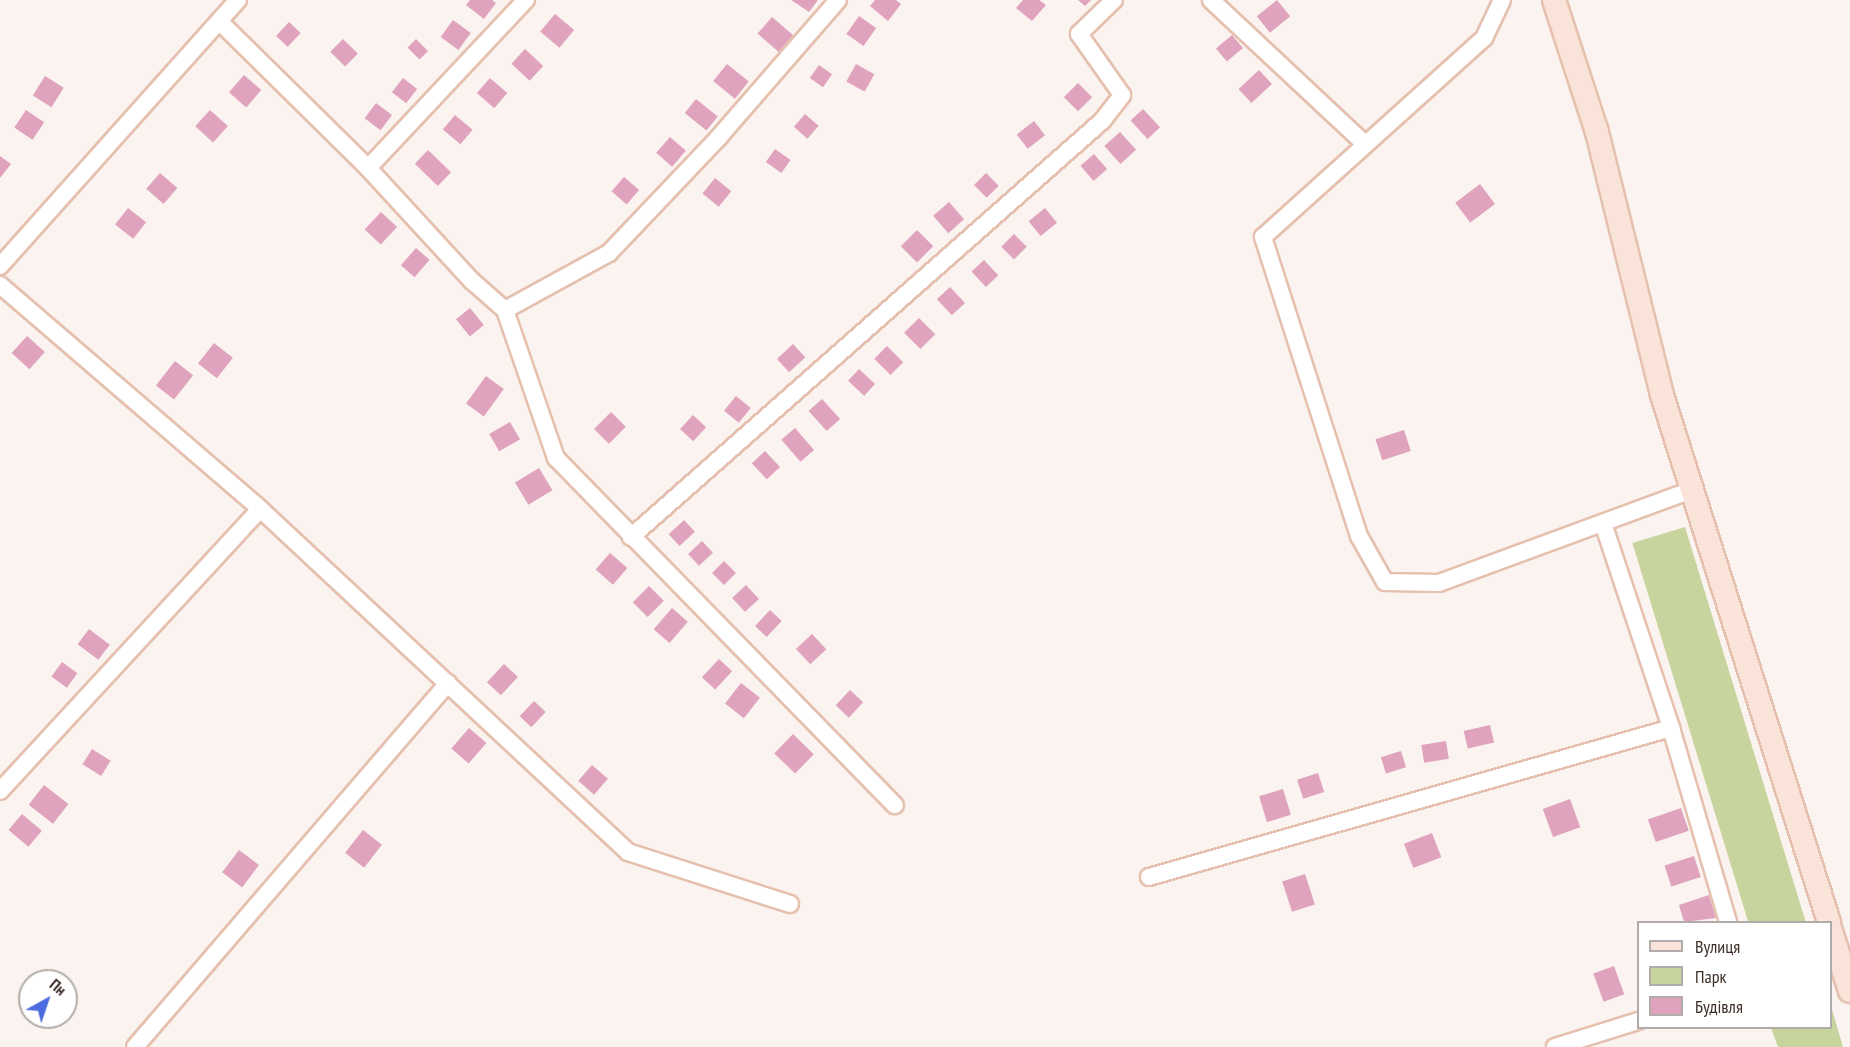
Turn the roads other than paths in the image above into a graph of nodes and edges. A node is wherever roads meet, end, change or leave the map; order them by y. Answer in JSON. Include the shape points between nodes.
{"nodes":[{"id":1,"x":238,"y":0,"type":"edge"},
{"id":2,"x":526,"y":0,"type":"edge"},
{"id":3,"x":838,"y":0,"type":"edge"},
{"id":4,"x":1114,"y":0,"type":"edge"},
{"id":5,"x":1211,"y":0,"type":"edge"},
{"id":6,"x":1502,"y":0,"type":"edge"},
{"id":7,"x":1554,"y":0,"type":"edge"},
{"id":8,"x":220,"y":22,"type":"junction"},
{"id":9,"x":1364,"y":143,"type":"junction"},
{"id":10,"x":369,"y":168,"type":"junction"},
{"id":11,"x":0,"y":266,"type":"edge"},
{"id":12,"x":0,"y":285,"type":"edge"},
{"id":13,"x":505,"y":309,"type":"junction"},
{"id":14,"x":1694,"y":489,"type":"junction"},
{"id":15,"x":260,"y":509,"type":"junction"},
{"id":16,"x":1603,"y":523,"type":"junction"},
{"id":17,"x":631,"y":537,"type":"junction"},
{"id":18,"x":448,"y":683,"type":"junction"},
{"id":19,"x":1671,"y":728,"type":"junction"},
{"id":20,"x":0,"y":791,"type":"edge"},
{"id":21,"x":895,"y":805,"type":"dead end"},
{"id":22,"x":1149,"y":877,"type":"dead end"},
{"id":23,"x":790,"y":904,"type":"dead end"},
{"id":24,"x":1728,"y":921,"type":"edge"},
{"id":25,"x":1829,"y":921,"type":"edge"},
{"id":26,"x":1832,"y":934,"type":"edge"},
{"id":27,"x":1850,"y":991,"type":"edge"},
{"id":28,"x":1637,"y":1022,"type":"edge"},
{"id":29,"x":135,"y":1047,"type":"edge"},
{"id":30,"x":1555,"y":1047,"type":"edge"}],
"edges":[{"from":1,"to":8,"type":"street"},
{"from":2,"to":10,"type":"street"},
{"from":3,"to":13,"type":"street","via":[[719,137],[609,253]]},
{"from":4,"to":17,"type":"street","via":[[1079,34],[1122,95],[1102,121]]},
{"from":5,"to":9,"type":"street"},
{"from":6,"to":9,"type":"street","via":[[1484,38]]},
{"from":7,"to":14,"type":"main road","via":[[1597,132],[1662,395]]},
{"from":8,"to":10,"type":"street"},
{"from":8,"to":11,"type":"street"},
{"from":9,"to":16,"type":"street","via":[[1263,237],[1359,536],[1385,582],[1439,583]]},
{"from":10,"to":13,"type":"street","via":[[472,281]]},
{"from":12,"to":15,"type":"street"},
{"from":13,"to":17,"type":"street","via":[[556,458]]},
{"from":14,"to":16,"type":"street"},
{"from":14,"to":25,"type":"main road"},
{"from":15,"to":18,"type":"street"},
{"from":15,"to":20,"type":"street"},
{"from":16,"to":19,"type":"street"},
{"from":17,"to":21,"type":"street"},
{"from":18,"to":23,"type":"street","via":[[628,852]]},
{"from":18,"to":29,"type":"street"},
{"from":19,"to":22,"type":"street"},
{"from":19,"to":24,"type":"street"},
{"from":26,"to":27,"type":"main road"},
{"from":28,"to":30,"type":"street"}]}
